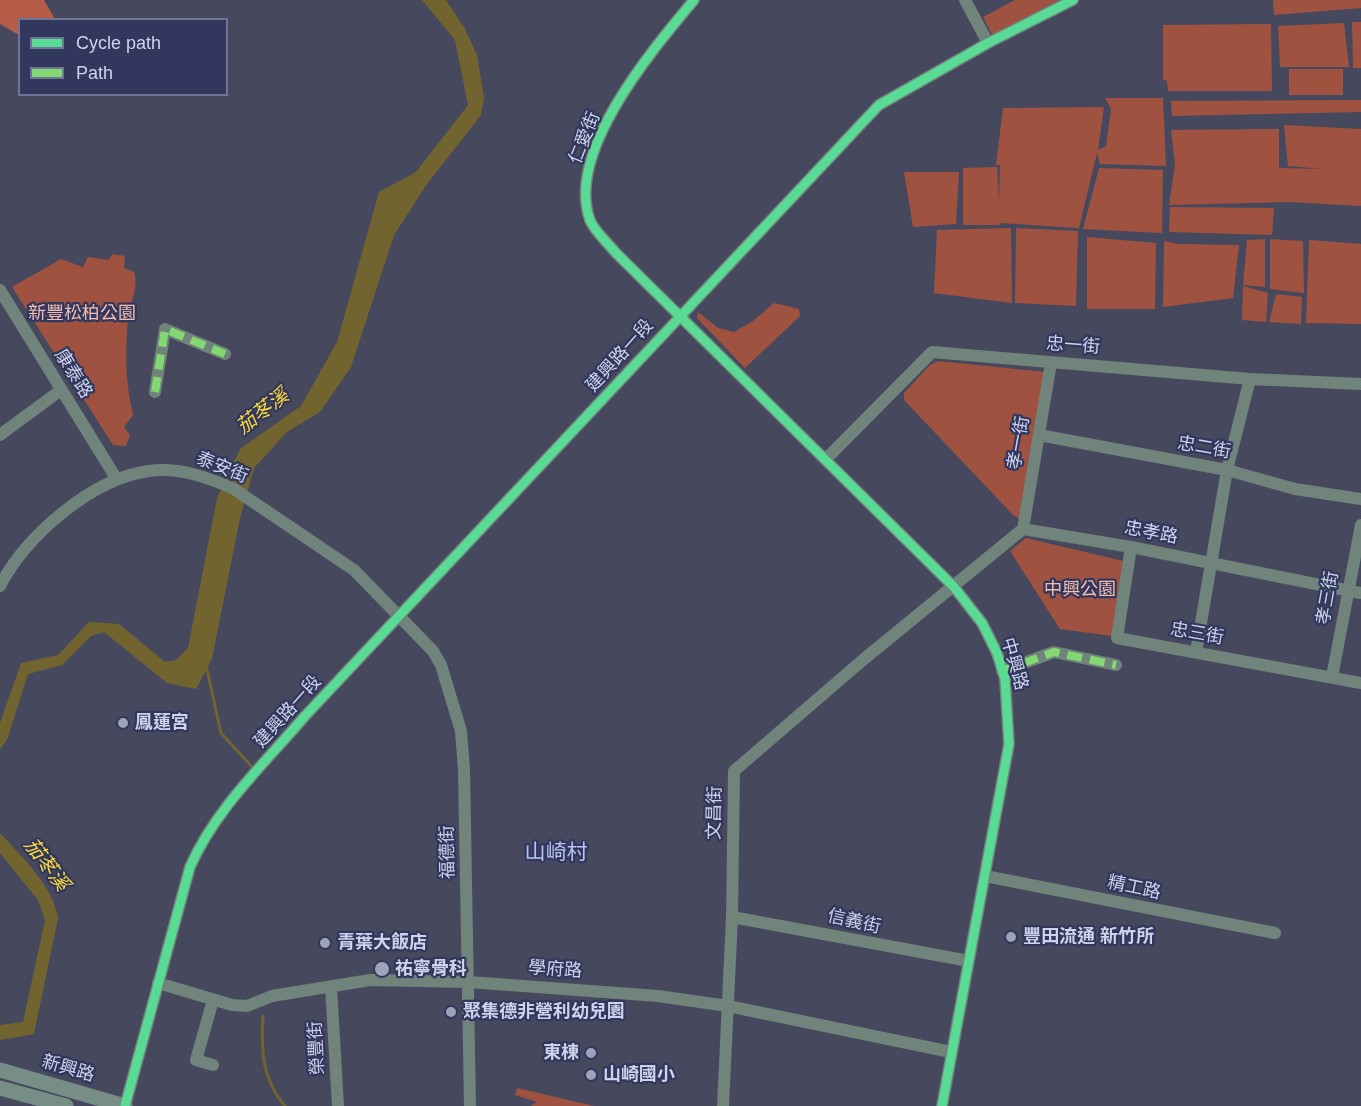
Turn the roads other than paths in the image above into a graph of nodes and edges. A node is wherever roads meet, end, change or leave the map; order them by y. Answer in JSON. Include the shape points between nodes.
{"nodes":[{"id":1,"x":694,"y":0,"type":"edge"},
{"id":2,"x":964,"y":0,"type":"edge"},
{"id":3,"x":1073,"y":0,"type":"edge"},
{"id":4,"x":988,"y":43,"type":"junction"},
{"id":5,"x":0,"y":290,"type":"edge"},
{"id":6,"x":680,"y":315,"type":"junction"},
{"id":7,"x":225,"y":354,"type":"dead end"},
{"id":8,"x":1052,"y":363,"type":"junction"},
{"id":9,"x":1250,"y":379,"type":"junction"},
{"id":10,"x":1361,"y":384,"type":"edge"},
{"id":11,"x":61,"y":390,"type":"junction"},
{"id":12,"x":155,"y":392,"type":"dead end"},
{"id":13,"x":0,"y":435,"type":"edge"},
{"id":14,"x":1039,"y":435,"type":"junction"},
{"id":15,"x":826,"y":459,"type":"junction"},
{"id":16,"x":1227,"y":470,"type":"junction"},
{"id":17,"x":116,"y":478,"type":"junction"},
{"id":18,"x":1361,"y":500,"type":"edge"},
{"id":19,"x":1361,"y":525,"type":"edge"},
{"id":20,"x":1023,"y":529,"type":"junction"},
{"id":21,"x":1131,"y":547,"type":"junction"},
{"id":22,"x":1212,"y":563,"type":"junction"},
{"id":23,"x":2,"y":578,"type":"edge"},
{"id":24,"x":954,"y":587,"type":"junction"},
{"id":25,"x":1347,"y":590,"type":"junction"},
{"id":26,"x":1361,"y":593,"type":"edge"},
{"id":27,"x":399,"y":615,"type":"junction"},
{"id":28,"x":1196,"y":652,"type":"junction"},
{"id":29,"x":1116,"y":665,"type":"dead end"},
{"id":30,"x":1002,"y":671,"type":"junction"},
{"id":31,"x":1332,"y":677,"type":"junction"},
{"id":32,"x":1361,"y":683,"type":"edge"},
{"id":33,"x":985,"y":876,"type":"junction"},
{"id":34,"x":732,"y":917,"type":"junction"},
{"id":35,"x":1275,"y":933,"type":"dead end"},
{"id":36,"x":969,"y":961,"type":"junction"},
{"id":37,"x":469,"y":982,"type":"junction"},
{"id":38,"x":158,"y":983,"type":"junction"},
{"id":39,"x":331,"y":987,"type":"junction"},
{"id":40,"x":213,"y":1000,"type":"junction"},
{"id":41,"x":728,"y":1006,"type":"junction"},
{"id":42,"x":951,"y":1053,"type":"junction"},
{"id":43,"x":213,"y":1065,"type":"dead end"},
{"id":44,"x":0,"y":1070,"type":"edge"},
{"id":45,"x":0,"y":1088,"type":"edge"},
{"id":46,"x":66,"y":1106,"type":"edge"},
{"id":47,"x":125,"y":1106,"type":"edge"},
{"id":48,"x":338,"y":1106,"type":"edge"},
{"id":49,"x":470,"y":1106,"type":"edge"},
{"id":50,"x":723,"y":1106,"type":"edge"},
{"id":51,"x":942,"y":1106,"type":"edge"}],
"edges":[{"from":1,"to":6,"type":"street","name":"仁愛街","via":[[616,107],[595,147],[585,184],[591,221],[616,253]]},
{"from":2,"to":4,"type":"street"},
{"from":3,"to":4,"type":"street","name":"建興路一段"},
{"from":4,"to":6,"type":"street","name":"建興路一段","via":[[879,105]]},
{"from":5,"to":11,"type":"street","name":"康泰路"},
{"from":6,"to":15,"type":"street","name":"中興路"},
{"from":6,"to":27,"type":"street","name":"建興路一段"},
{"from":7,"to":12,"type":"street","via":[[165,329]]},
{"from":8,"to":9,"type":"street","name":"忠一街"},
{"from":8,"to":14,"type":"street","name":"孝一街"},
{"from":8,"to":15,"type":"street","name":"忠一街","via":[[932,352]]},
{"from":9,"to":10,"type":"street","name":"忠一街"},
{"from":9,"to":16,"type":"street"},
{"from":11,"to":13,"type":"street"},
{"from":11,"to":17,"type":"street","name":"康泰路"},
{"from":14,"to":16,"type":"street","name":"忠二街"},
{"from":14,"to":20,"type":"street","name":"孝一街"},
{"from":15,"to":24,"type":"street","name":"中興路"},
{"from":16,"to":18,"type":"street","name":"忠二街","via":[[1295,489]]},
{"from":16,"to":22,"type":"street"},
{"from":17,"to":23,"type":"street","name":"泰安街","via":[[52,521]]},
{"from":17,"to":27,"type":"street","name":"泰安街","via":[[150,470],[174,470],[212,479],[256,503],[354,570]]},
{"from":19,"to":25,"type":"street","name":"孝三街"},
{"from":20,"to":21,"type":"street","name":"忠孝路"},
{"from":20,"to":24,"type":"street"},
{"from":21,"to":22,"type":"street","name":"忠孝路"},
{"from":21,"to":28,"type":"street","name":"忠三街","via":[[1117,638]]},
{"from":22,"to":25,"type":"street","name":"忠孝路"},
{"from":22,"to":28,"type":"street"},
{"from":24,"to":30,"type":"street","name":"中興路","via":[[986,630]]},
{"from":24,"to":34,"type":"street","name":"文昌街","via":[[864,658],[734,771]]},
{"from":25,"to":26,"type":"street","name":"忠孝路"},
{"from":25,"to":31,"type":"street","name":"孝三街"},
{"from":27,"to":37,"type":"street","name":"福德街","via":[[441,665],[461,731]]},
{"from":27,"to":38,"type":"street","name":"建興路一段","via":[[257,770],[202,839],[190,867]]},
{"from":28,"to":31,"type":"street","name":"忠三街"},
{"from":29,"to":30,"type":"street","via":[[1054,652]]},
{"from":30,"to":33,"type":"street","name":"中興路","via":[[1009,744]]},
{"from":31,"to":32,"type":"street","name":"忠三街"},
{"from":33,"to":35,"type":"street","name":"精工路"},
{"from":33,"to":36,"type":"street","name":"中興路"},
{"from":34,"to":36,"type":"street","name":"信義街"},
{"from":34,"to":41,"type":"street","name":"文昌街"},
{"from":36,"to":42,"type":"street","name":"中興路"},
{"from":37,"to":39,"type":"street","name":"學府路","via":[[370,980]]},
{"from":37,"to":41,"type":"street","name":"學府路","via":[[658,996]]},
{"from":37,"to":49,"type":"street","name":"福德街"},
{"from":38,"to":40,"type":"street","name":"學府路"},
{"from":38,"to":47,"type":"street","name":"建興路一段"},
{"from":39,"to":40,"type":"street","name":"學府路","via":[[272,996],[247,1006]]},
{"from":39,"to":48,"type":"street","name":"榮豐街"},
{"from":40,"to":43,"type":"street","via":[[196,1060]]},
{"from":41,"to":42,"type":"street","name":"學府路"},
{"from":41,"to":50,"type":"street","name":"文昌街"},
{"from":42,"to":51,"type":"street","name":"中興路"},
{"from":44,"to":47,"type":"main road","name":"新興路"},
{"from":45,"to":46,"type":"main road","name":"新興路"}]}
